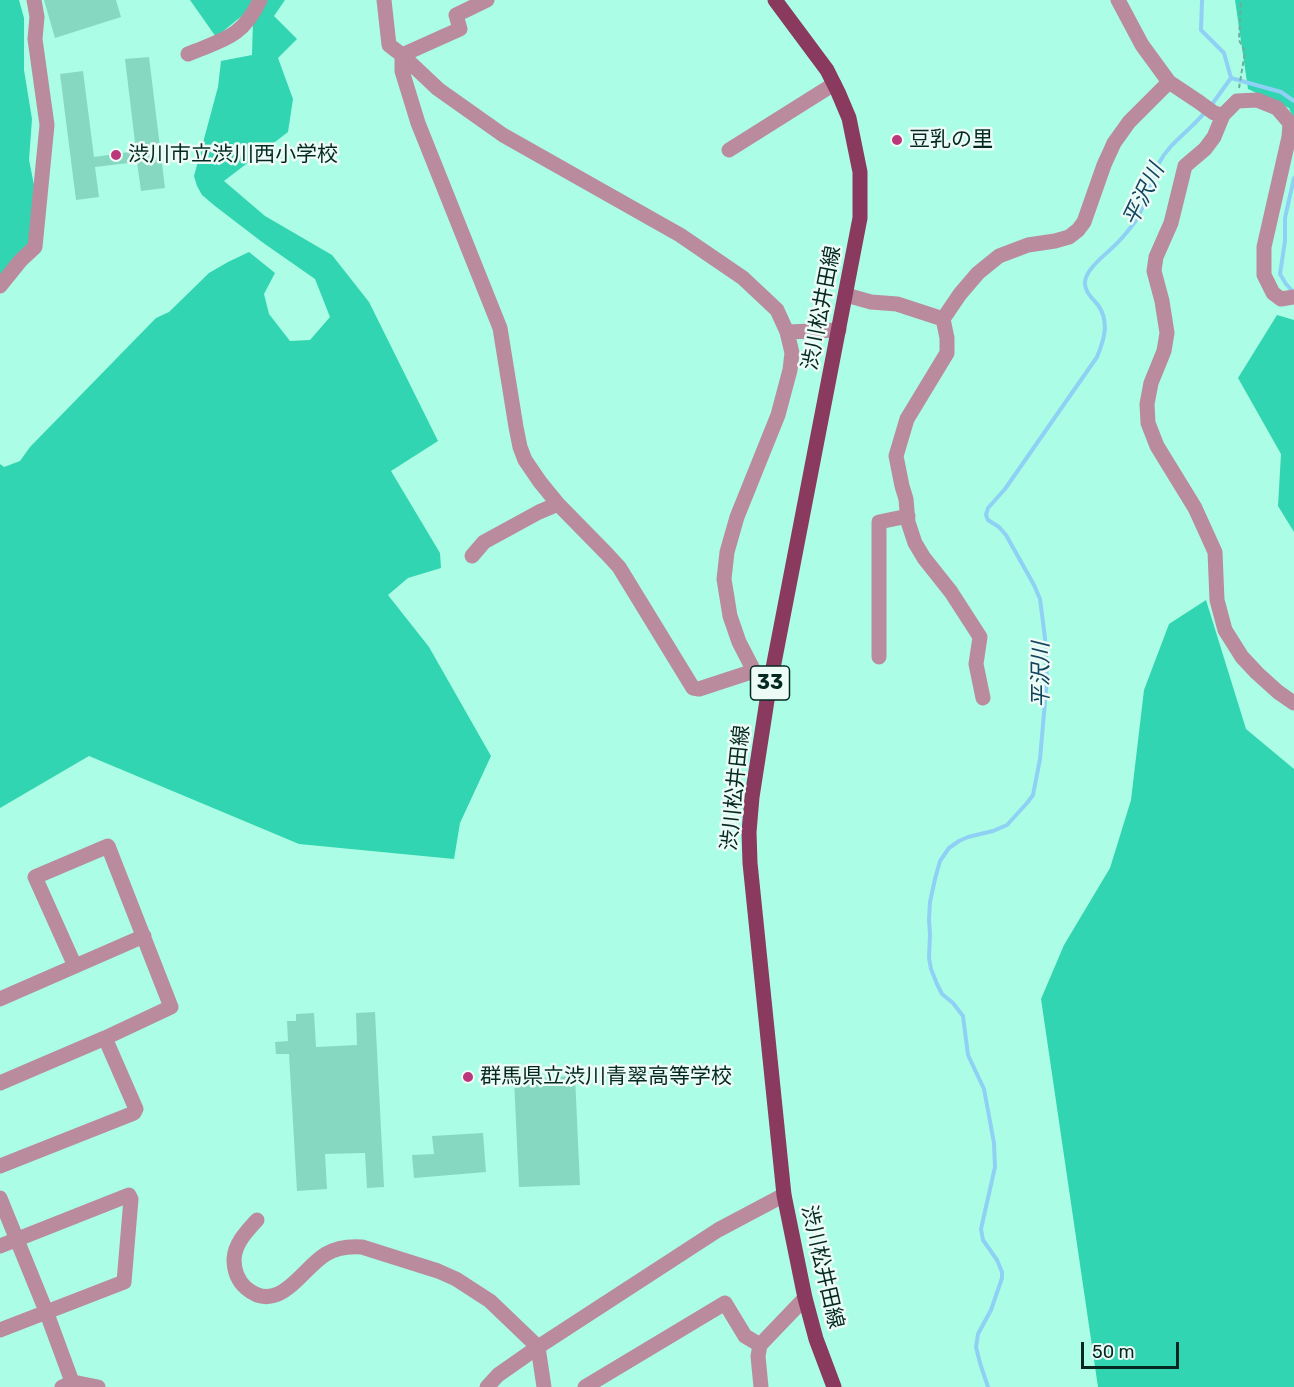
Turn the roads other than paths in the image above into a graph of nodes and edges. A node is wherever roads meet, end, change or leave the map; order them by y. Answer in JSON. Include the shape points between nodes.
{"nodes":[{"id":1,"x":34,"y":0,"type":"edge"},
{"id":2,"x":260,"y":0,"type":"edge"},
{"id":3,"x":384,"y":0,"type":"edge"},
{"id":4,"x":487,"y":0,"type":"edge"},
{"id":5,"x":775,"y":0,"type":"edge"},
{"id":6,"x":1118,"y":0,"type":"edge"},
{"id":7,"x":188,"y":54,"type":"dead end"},
{"id":8,"x":402,"y":55,"type":"junction"},
{"id":9,"x":1169,"y":82,"type":"junction"},
{"id":10,"x":834,"y":84,"type":"junction"},
{"id":11,"x":1223,"y":115,"type":"junction"},
{"id":12,"x":729,"y":150,"type":"dead end"},
{"id":13,"x":0,"y":286,"type":"edge"},
{"id":14,"x":846,"y":295,"type":"junction"},
{"id":15,"x":1294,"y":297,"type":"edge"},
{"id":16,"x":943,"y":319,"type":"junction"},
{"id":17,"x":839,"y":330,"type":"junction"},
{"id":18,"x":787,"y":332,"type":"junction"},
{"id":19,"x":558,"y":504,"type":"junction"},
{"id":20,"x":908,"y":516,"type":"junction"},
{"id":21,"x":472,"y":556,"type":"dead end"},
{"id":22,"x":879,"y":657,"type":"dead end"},
{"id":23,"x":754,"y":671,"type":"junction"},
{"id":24,"x":768,"y":694,"type":"junction"},
{"id":25,"x":983,"y":698,"type":"dead end"},
{"id":26,"x":1294,"y":703,"type":"edge"},
{"id":27,"x":144,"y":936,"type":"junction"},
{"id":28,"x":75,"y":966,"type":"junction"},
{"id":29,"x":0,"y":999,"type":"edge"},
{"id":30,"x":105,"y":1038,"type":"junction"},
{"id":31,"x":0,"y":1083,"type":"edge"},
{"id":32,"x":0,"y":1166,"type":"edge"},
{"id":33,"x":784,"y":1195,"type":"junction"},
{"id":34,"x":0,"y":1198,"type":"edge"},
{"id":35,"x":257,"y":1220,"type":"dead end"},
{"id":36,"x":17,"y":1239,"type":"junction"},
{"id":37,"x":0,"y":1246,"type":"edge"},
{"id":38,"x":805,"y":1298,"type":"junction"},
{"id":39,"x":46,"y":1311,"type":"junction"},
{"id":40,"x":0,"y":1330,"type":"edge"},
{"id":41,"x":760,"y":1345,"type":"junction"},
{"id":42,"x":538,"y":1347,"type":"junction"},
{"id":43,"x":70,"y":1385,"type":"edge"},
{"id":44,"x":98,"y":1387,"type":"edge"},
{"id":45,"x":487,"y":1387,"type":"edge"},
{"id":46,"x":544,"y":1387,"type":"edge"},
{"id":47,"x":585,"y":1387,"type":"edge"},
{"id":48,"x":761,"y":1387,"type":"edge"},
{"id":49,"x":834,"y":1387,"type":"edge"}],
"edges":[{"from":1,"to":13,"type":"street","via":[[38,17],[35,39],[47,125],[35,247]]},
{"from":2,"to":7,"type":"street","via":[[248,21],[232,36]]},
{"from":3,"to":8,"type":"street","via":[[389,45]]},
{"from":4,"to":8,"type":"street","via":[[456,15],[460,29]]},
{"from":5,"to":10,"type":"main road","name":"渋川松井田線","number":"33"},
{"from":6,"to":9,"type":"street","via":[[1142,45]]},
{"from":8,"to":18,"type":"street","via":[[438,89],[503,135],[680,235],[743,278],[777,310]]},
{"from":8,"to":19,"type":"street","via":[[402,71],[418,123],[501,328],[520,447],[530,468]]},
{"from":9,"to":11,"type":"street"},
{"from":9,"to":16,"type":"street","via":[[1114,143],[1078,231],[1069,237],[1028,245],[999,256],[978,273]]},
{"from":10,"to":12,"type":"street"},
{"from":10,"to":14,"type":"main road","name":"渋川松井田線","number":"33","via":[[849,118],[860,171],[860,218]]},
{"from":11,"to":15,"type":"street","via":[[1238,101],[1257,100],[1277,108],[1290,123],[1264,248],[1264,275],[1273,293],[1281,298]]},
{"from":11,"to":26,"type":"street","via":[[1214,137],[1185,166],[1171,224],[1156,258],[1154,271],[1167,333],[1149,394],[1148,423],[1215,552],[1217,600],[1225,630],[1257,673]]},
{"from":14,"to":16,"type":"street","via":[[897,304]]},
{"from":14,"to":17,"type":"main road","name":"渋川松井田線","number":"33"},
{"from":16,"to":20,"type":"street","via":[[947,353],[907,419],[896,456]]},
{"from":17,"to":18,"type":"street"},
{"from":17,"to":24,"type":"main road","name":"渋川松井田線","number":"33"},
{"from":18,"to":23,"type":"street","via":[[792,352],[786,387],[737,518],[724,579],[730,616]]},
{"from":19,"to":21,"type":"street","via":[[484,542]]},
{"from":19,"to":23,"type":"street","via":[[619,567],[693,688]]},
{"from":20,"to":22,"type":"street","via":[[879,522]]},
{"from":20,"to":25,"type":"street","via":[[915,543],[980,637],[975,664]]},
{"from":23,"to":24,"type":"street"},
{"from":24,"to":33,"type":"main road","name":"渋川松井田線","number":"33","via":[[749,832]]},
{"from":27,"to":28,"type":"street"},
{"from":27,"to":28,"type":"street","via":[[108,846],[45,872],[35,877]]},
{"from":27,"to":30,"type":"street","via":[[171,1007]]},
{"from":28,"to":29,"type":"street"},
{"from":30,"to":31,"type":"street"},
{"from":30,"to":32,"type":"street","via":[[136,1109],[134,1113]]},
{"from":33,"to":38,"type":"main road","name":"渋川松井田線","number":"33"},
{"from":33,"to":42,"type":"street","via":[[717,1230]]},
{"from":34,"to":36,"type":"street"},
{"from":35,"to":42,"type":"street","via":[[238,1242],[234,1255],[234,1271],[252,1293],[264,1297],[278,1295],[326,1254],[349,1246],[362,1247],[456,1279],[490,1301]]},
{"from":36,"to":37,"type":"street"},
{"from":36,"to":39,"type":"street"},
{"from":36,"to":39,"type":"street","via":[[129,1195],[131,1198],[124,1282]]},
{"from":38,"to":41,"type":"street"},
{"from":38,"to":49,"type":"main road","name":"渋川松井田線","number":"33"},
{"from":39,"to":40,"type":"street"},
{"from":39,"to":43,"type":"street"},
{"from":41,"to":47,"type":"street","via":[[745,1336],[725,1303]]},
{"from":41,"to":48,"type":"street"},
{"from":42,"to":45,"type":"street"},
{"from":42,"to":46,"type":"street"},
{"from":43,"to":44,"type":"street"}]}
